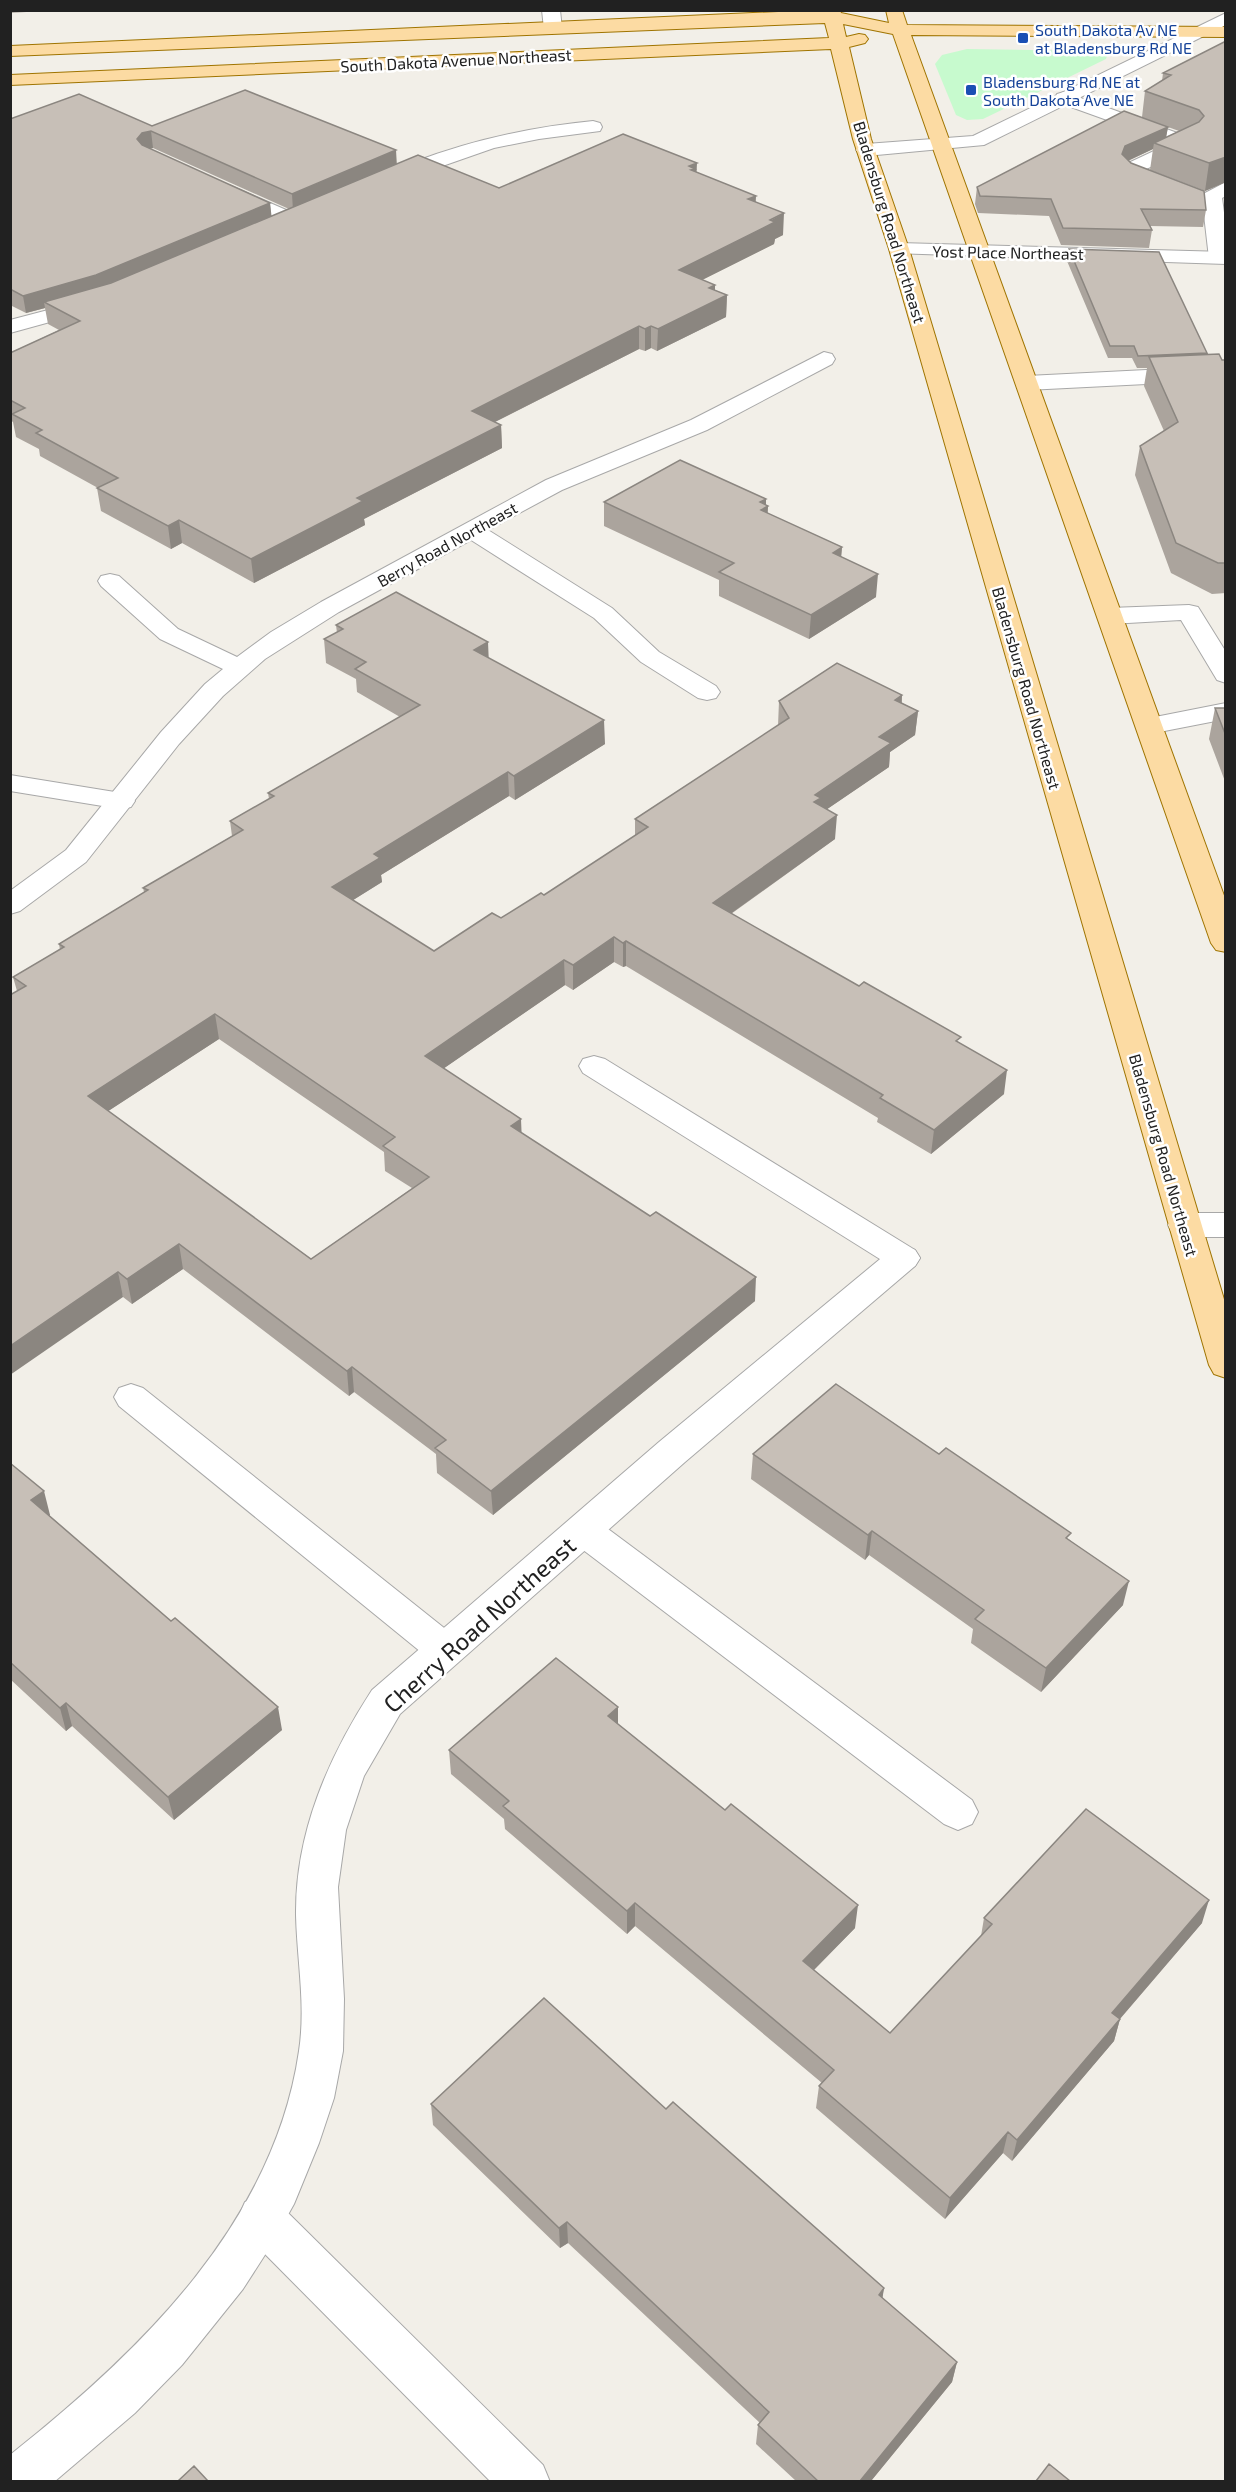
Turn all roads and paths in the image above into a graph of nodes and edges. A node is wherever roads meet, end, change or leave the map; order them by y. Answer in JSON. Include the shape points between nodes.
{"nodes":[{"id":1,"x":551,"y":10,"type":"edge"},
{"id":2,"x":893,"y":10,"type":"edge"},
{"id":3,"x":832,"y":14,"type":"edge"},
{"id":4,"x":1226,"y":18,"type":"edge"},
{"id":5,"x":553,"y":29,"type":"junction"},
{"id":6,"x":900,"y":30,"type":"junction"},
{"id":7,"x":1201,"y":31,"type":"junction"},
{"id":8,"x":1226,"y":32,"type":"edge"},
{"id":9,"x":840,"y":44,"type":"junction"},
{"id":10,"x":10,"y":51,"type":"edge"},
{"id":11,"x":558,"y":56,"type":"junction"},
{"id":12,"x":10,"y":80,"type":"edge"},
{"id":13,"x":1064,"y":98,"type":"junction"},
{"id":14,"x":593,"y":127,"type":"dead end"},
{"id":15,"x":941,"y":144,"type":"junction"},
{"id":16,"x":866,"y":150,"type":"junction"},
{"id":17,"x":377,"y":184,"type":"edge"},
{"id":18,"x":217,"y":186,"type":"edge"},
{"id":19,"x":1219,"y":195,"type":"edge"},
{"id":20,"x":314,"y":211,"type":"edge"},
{"id":21,"x":293,"y":220,"type":"junction"},
{"id":22,"x":273,"y":229,"type":"edge"},
{"id":23,"x":899,"y":249,"type":"junction"},
{"id":24,"x":980,"y":251,"type":"junction"},
{"id":25,"x":1222,"y":258,"type":"edge"},
{"id":26,"x":106,"y":300,"type":"edge"},
{"id":27,"x":10,"y":327,"type":"edge"},
{"id":28,"x":824,"y":358,"type":"dead end"},
{"id":29,"x":1226,"y":373,"type":"edge"},
{"id":30,"x":1027,"y":383,"type":"junction"},
{"id":31,"x":471,"y":530,"type":"junction"},
{"id":32,"x":110,"y":581,"type":"dead end"},
{"id":33,"x":1110,"y":616,"type":"junction"},
{"id":34,"x":240,"y":668,"type":"junction"},
{"id":35,"x":1226,"y":675,"type":"edge"},
{"id":36,"x":706,"y":692,"type":"dead end"},
{"id":37,"x":1226,"y":711,"type":"edge"},
{"id":38,"x":1149,"y":726,"type":"junction"},
{"id":39,"x":10,"y":783,"type":"edge"},
{"id":40,"x":121,"y":801,"type":"junction"},
{"id":41,"x":10,"y":905,"type":"edge"},
{"id":42,"x":1226,"y":943,"type":"edge"},
{"id":43,"x":594,"y":1066,"type":"dead end"},
{"id":44,"x":1184,"y":1225,"type":"junction"},
{"id":45,"x":1226,"y":1225,"type":"edge"},
{"id":46,"x":1226,"y":1365,"type":"edge"},
{"id":47,"x":131,"y":1397,"type":"dead end"},
{"id":48,"x":583,"y":1530,"type":"junction"},
{"id":49,"x":445,"y":1650,"type":"junction"},
{"id":50,"x":958,"y":1812,"type":"dead end"},
{"id":51,"x":261,"y":2218,"type":"junction"},
{"id":52,"x":14,"y":2481,"type":"edge"},
{"id":53,"x":526,"y":2481,"type":"edge"}],
"edges":[{"from":1,"to":5,"type":"street"},
{"from":2,"to":6,"type":"main road"},
{"from":3,"to":5,"type":"main road","name":"South Dakota Avenue Northeast"},
{"from":3,"to":6,"type":"main road","name":"South Dakota Avenue Northeast"},
{"from":3,"to":9,"type":"main road","name":"Bladensburg Road Northeast"},
{"from":4,"to":7,"type":"street"},
{"from":5,"to":10,"type":"main road","name":"South Dakota Avenue Northeast"},
{"from":5,"to":11,"type":"main road"},
{"from":6,"to":7,"type":"main road","name":"South Dakota Avenue Northeast"},
{"from":6,"to":9,"type":"main road","name":"South Dakota Avenue Northeast"},
{"from":6,"to":15,"type":"main road"},
{"from":7,"to":8,"type":"main road","name":"South Dakota Avenue Northeast"},
{"from":7,"to":13,"type":"street"},
{"from":9,"to":11,"type":"main road","name":"South Dakota Avenue Northeast"},
{"from":9,"to":16,"type":"main road","name":"Bladensburg Road Northeast"},
{"from":11,"to":12,"type":"main road","name":"South Dakota Avenue Northeast"},
{"from":13,"to":15,"type":"street","via":[[977,141]]},
{"from":13,"to":19,"type":"street","via":[[1187,142],[1131,169],[1136,174]]},
{"from":14,"to":17,"type":"street","via":[[481,144]]},
{"from":15,"to":16,"type":"street"},
{"from":15,"to":24,"type":"main road"},
{"from":16,"to":23,"type":"main road","name":"Bladensburg Road Northeast"},
{"from":18,"to":21,"type":"street"},
{"from":19,"to":25,"type":"street"},
{"from":20,"to":21,"type":"street"},
{"from":21,"to":22,"type":"street"},
{"from":23,"to":24,"type":"street","name":"Yost Place Northeast"},
{"from":23,"to":44,"type":"main road","name":"Bladensburg Road Northeast"},
{"from":24,"to":25,"type":"street","name":"Yost Place Northeast"},
{"from":24,"to":30,"type":"main road"},
{"from":26,"to":27,"type":"street"},
{"from":28,"to":31,"type":"street","name":"Berry Road Northeast","via":[[717,416],[554,485]]},
{"from":29,"to":30,"type":"street"},
{"from":30,"to":33,"type":"main road"},
{"from":31,"to":34,"type":"street","name":"Berry Road Northeast","via":[[304,622]]},
{"from":31,"to":36,"type":"street","via":[[603,614],[650,657]]},
{"from":32,"to":34,"type":"street","via":[[169,634]]},
{"from":33,"to":35,"type":"street","via":[[1190,612]]},
{"from":33,"to":38,"type":"main road"},
{"from":34,"to":40,"type":"street","name":"Berry Road Northeast","via":[[170,738]]},
{"from":37,"to":38,"type":"street"},
{"from":38,"to":42,"type":"main road"},
{"from":39,"to":40,"type":"street"},
{"from":40,"to":41,"type":"street","name":"Berry Road Northeast","via":[[76,856]]},
{"from":43,"to":48,"type":"street","name":"Cherry Road Northeast","via":[[903,1258]]},
{"from":44,"to":45,"type":"street"},
{"from":44,"to":46,"type":"main road","name":"Bladensburg Road Northeast"},
{"from":47,"to":49,"type":"street"},
{"from":48,"to":49,"type":"street","name":"Cherry Road Northeast"},
{"from":48,"to":50,"type":"street"},
{"from":49,"to":51,"type":"street","name":"Cherry Road Northeast","via":[[386,1702],[360,1744],[336,1796],[318,1886],[324,2012],[317,2071],[302,2131]]},
{"from":51,"to":52,"type":"street","name":"Cherry Road Northeast","via":[[225,2276],[181,2331],[132,2383]]},
{"from":51,"to":53,"type":"street"}]}
